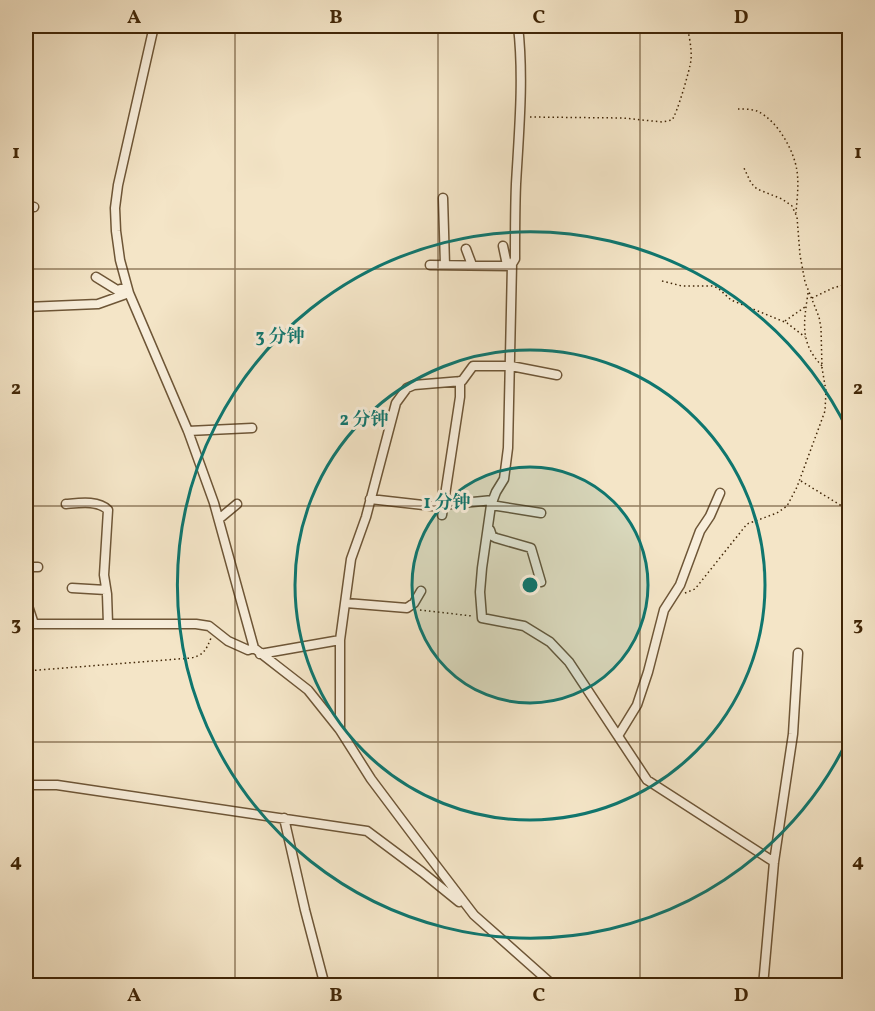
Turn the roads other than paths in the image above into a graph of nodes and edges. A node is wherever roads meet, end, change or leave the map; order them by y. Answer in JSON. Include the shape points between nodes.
{"nodes":[{"id":1,"x":154,"y":26,"type":"edge"},
{"id":2,"x":518,"y":26,"type":"edge"},
{"id":3,"x":443,"y":198,"type":"dead end"},
{"id":4,"x":503,"y":246,"type":"dead end"},
{"id":5,"x":466,"y":249,"type":"dead end"},
{"id":6,"x":430,"y":265,"type":"dead end"},
{"id":7,"x":444,"y":265,"type":"junction"},
{"id":8,"x":472,"y":265,"type":"junction"},
{"id":9,"x":509,"y":266,"type":"junction"},
{"id":10,"x":96,"y":277,"type":"dead end"},
{"id":11,"x":128,"y":290,"type":"junction"},
{"id":12,"x":26,"y":307,"type":"edge"},
{"id":13,"x":511,"y":366,"type":"junction"},
{"id":14,"x":557,"y":375,"type":"dead end"},
{"id":15,"x":460,"y":381,"type":"junction"},
{"id":16,"x":252,"y":428,"type":"dead end"},
{"id":17,"x":188,"y":431,"type":"junction"},
{"id":18,"x":720,"y":493,"type":"dead end"},
{"id":19,"x":370,"y":500,"type":"junction"},
{"id":20,"x":492,"y":502,"type":"junction"},
{"id":21,"x":66,"y":504,"type":"dead end"},
{"id":22,"x":237,"y":504,"type":"dead end"},
{"id":23,"x":442,"y":510,"type":"junction"},
{"id":24,"x":541,"y":513,"type":"dead end"},
{"id":25,"x":219,"y":519,"type":"junction"},
{"id":26,"x":489,"y":526,"type":"junction"},
{"id":27,"x":26,"y":567,"type":"edge"},
{"id":28,"x":38,"y":567,"type":"dead end"},
{"id":29,"x":541,"y":582,"type":"dead end"},
{"id":30,"x":72,"y":588,"type":"dead end"},
{"id":31,"x":106,"y":590,"type":"junction"},
{"id":32,"x":421,"y":591,"type":"dead end"},
{"id":33,"x":26,"y":600,"type":"edge"},
{"id":34,"x":346,"y":603,"type":"junction"},
{"id":35,"x":30,"y":624,"type":"edge"},
{"id":36,"x":108,"y":624,"type":"junction"},
{"id":37,"x":340,"y":640,"type":"junction"},
{"id":38,"x":257,"y":651,"type":"junction"},
{"id":39,"x":798,"y":653,"type":"dead end"},
{"id":40,"x":340,"y":730,"type":"junction"},
{"id":41,"x":618,"y":736,"type":"junction"},
{"id":42,"x":26,"y":785,"type":"edge"},
{"id":43,"x":284,"y":818,"type":"junction"},
{"id":44,"x":774,"y":862,"type":"junction"},
{"id":45,"x":474,"y":915,"type":"junction"},
{"id":46,"x":325,"y":986,"type":"edge"},
{"id":47,"x":555,"y":986,"type":"edge"},
{"id":48,"x":763,"y":986,"type":"edge"}],
"edges":[{"from":1,"to":11,"type":"street","via":[[115,208],[120,260]]},
{"from":2,"to":9,"type":"street","via":[[520,116],[515,259]]},
{"from":3,"to":7,"type":"street"},
{"from":4,"to":9,"type":"street"},
{"from":5,"to":8,"type":"street"},
{"from":6,"to":7,"type":"street"},
{"from":7,"to":8,"type":"street"},
{"from":8,"to":9,"type":"street"},
{"from":9,"to":13,"type":"street"},
{"from":10,"to":11,"type":"street","via":[[117,290]]},
{"from":11,"to":12,"type":"street","via":[[98,303]]},
{"from":11,"to":17,"type":"street"},
{"from":13,"to":14,"type":"street"},
{"from":13,"to":15,"type":"street","via":[[473,366]]},
{"from":13,"to":20,"type":"street","via":[[504,479]]},
{"from":15,"to":19,"type":"street","via":[[407,388],[396,403]]},
{"from":15,"to":23,"type":"street"},
{"from":16,"to":17,"type":"street"},
{"from":17,"to":25,"type":"street"},
{"from":18,"to":41,"type":"street","via":[[700,531],[680,585],[664,610],[637,705]]},
{"from":19,"to":23,"type":"street"},
{"from":19,"to":34,"type":"street","via":[[351,560]]},
{"from":20,"to":23,"type":"street"},
{"from":20,"to":24,"type":"street"},
{"from":20,"to":26,"type":"street"},
{"from":21,"to":31,"type":"street","via":[[88,503],[108,510]]},
{"from":22,"to":25,"type":"street"},
{"from":25,"to":38,"type":"street"},
{"from":26,"to":29,"type":"street","via":[[492,536],[531,548]]},
{"from":26,"to":41,"type":"street","via":[[480,592],[482,617],[524,626],[550,642],[569,663]]},
{"from":27,"to":28,"type":"street"},
{"from":30,"to":31,"type":"street"},
{"from":31,"to":36,"type":"street"},
{"from":32,"to":34,"type":"street","via":[[411,606],[400,608]]},
{"from":33,"to":35,"type":"street"},
{"from":34,"to":37,"type":"street"},
{"from":35,"to":36,"type":"street"},
{"from":36,"to":38,"type":"street","via":[[209,626],[228,641]]},
{"from":37,"to":38,"type":"street"},
{"from":37,"to":40,"type":"street"},
{"from":38,"to":40,"type":"street","via":[[308,690]]},
{"from":39,"to":44,"type":"street","via":[[793,734]]},
{"from":40,"to":45,"type":"street","via":[[371,779]]},
{"from":41,"to":44,"type":"street","via":[[647,780]]},
{"from":42,"to":43,"type":"street","via":[[57,785]]},
{"from":43,"to":45,"type":"street","via":[[367,831]]},
{"from":43,"to":46,"type":"street"},
{"from":44,"to":48,"type":"street"},
{"from":45,"to":47,"type":"street"}]}
